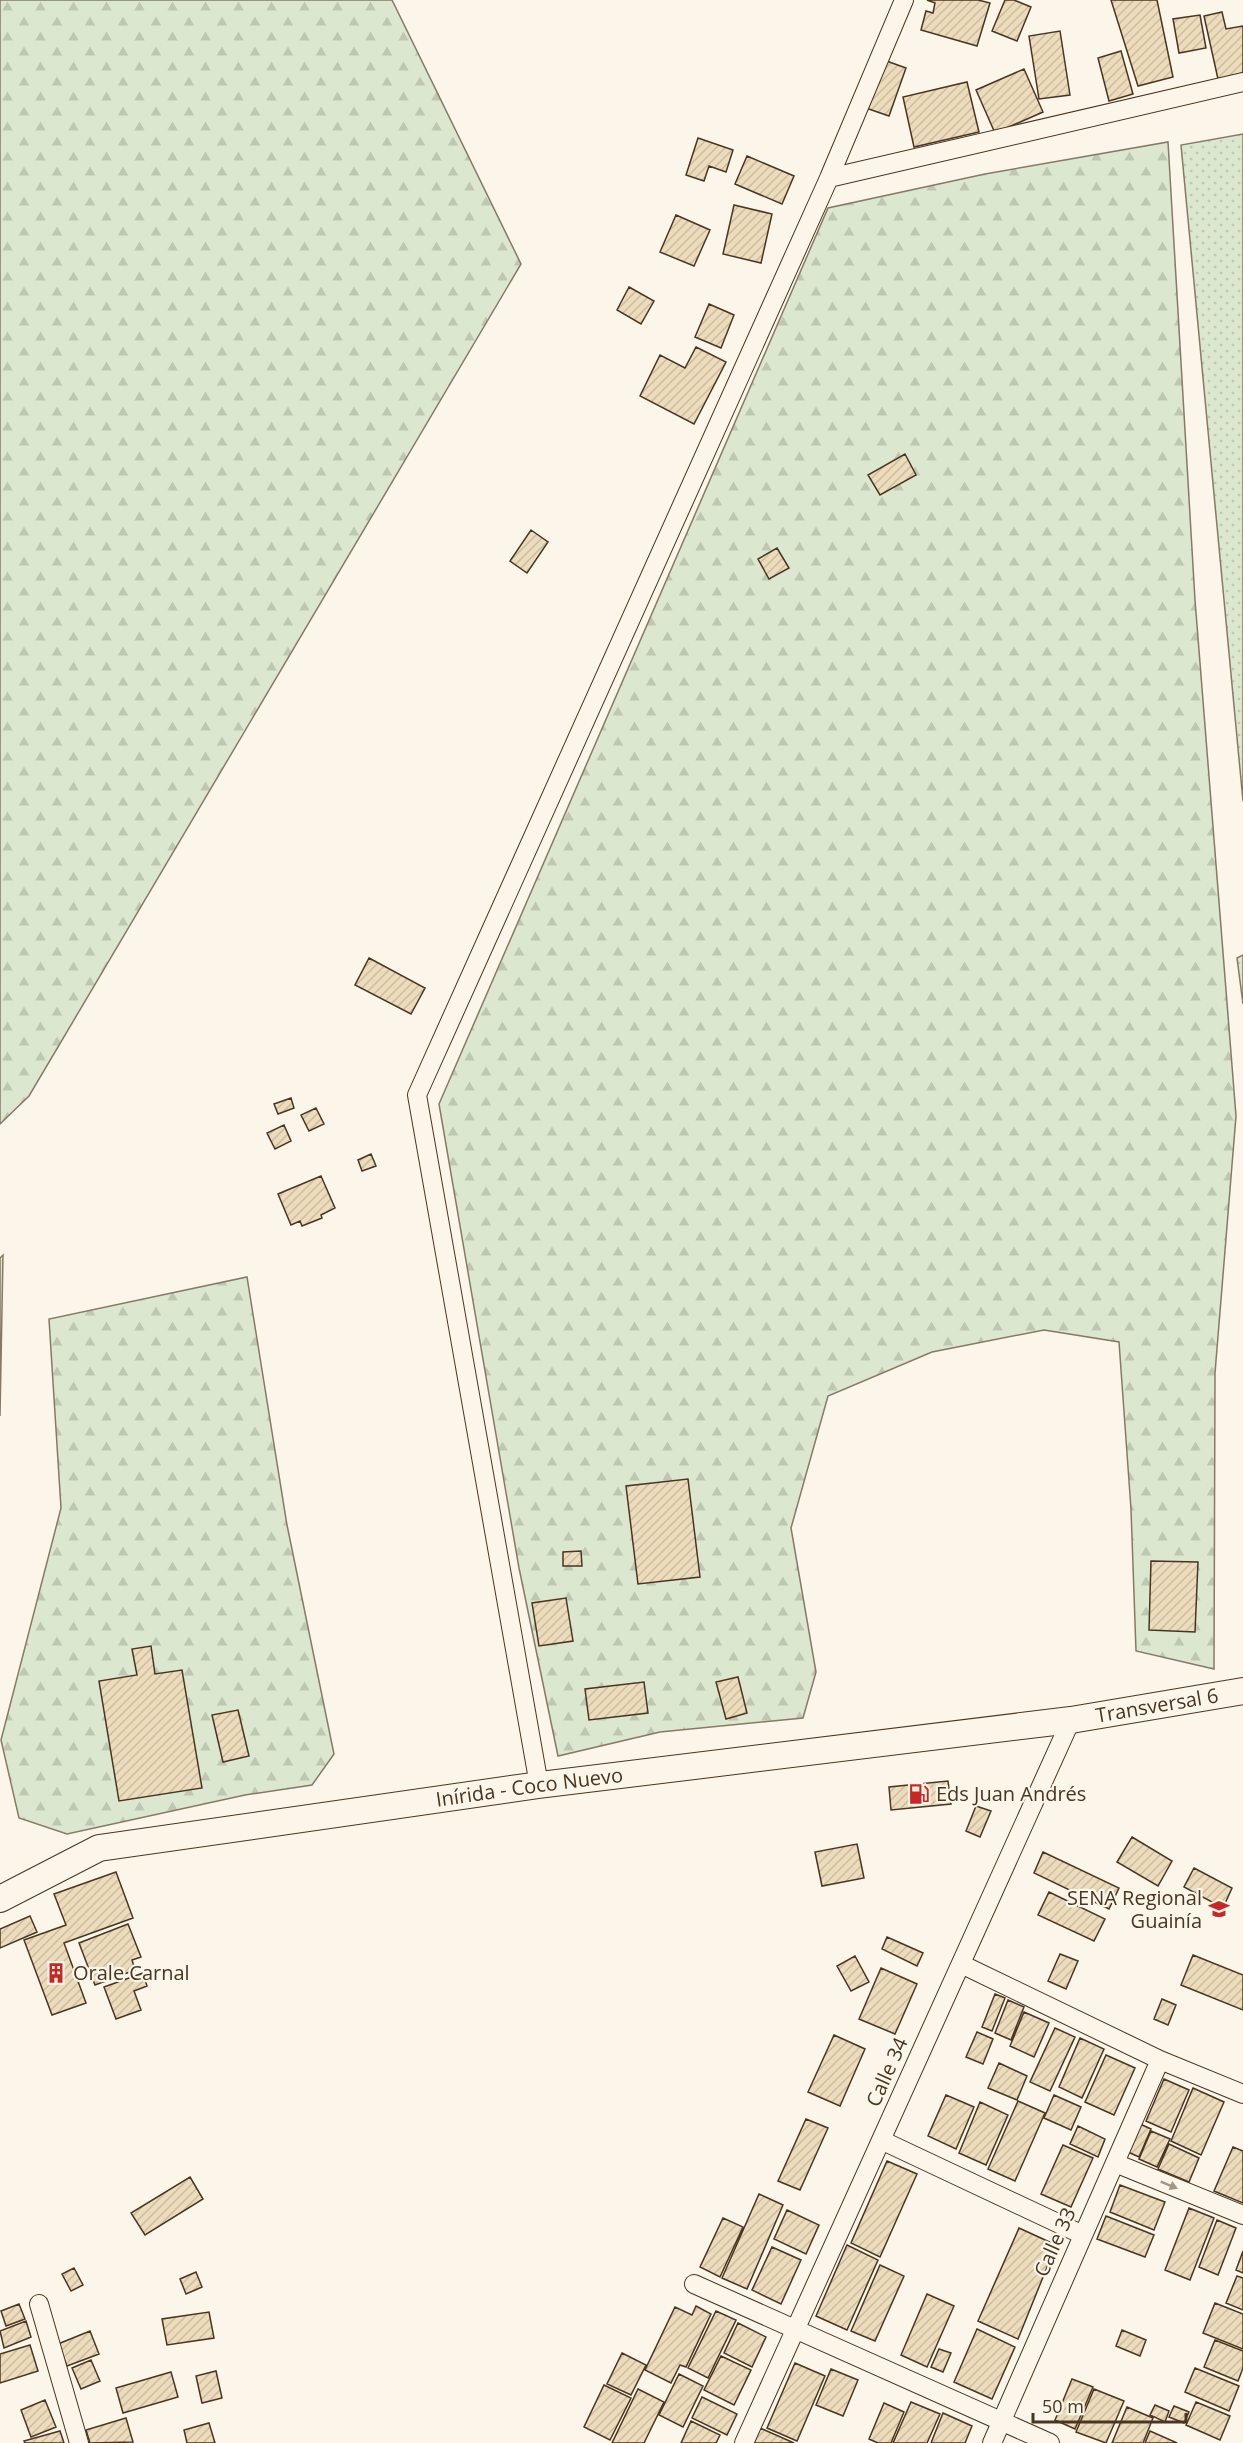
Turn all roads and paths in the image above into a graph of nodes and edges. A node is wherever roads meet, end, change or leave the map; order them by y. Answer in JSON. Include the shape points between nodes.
{"nodes":[{"id":1,"x":904,"y":0,"type":"edge"},
{"id":2,"x":1243,"y":82,"type":"edge"},
{"id":3,"x":829,"y":178,"type":"junction"},
{"id":4,"x":1243,"y":1691,"type":"edge"},
{"id":5,"x":1071,"y":1720,"type":"junction"},
{"id":6,"x":539,"y":1785,"type":"junction"},
{"id":7,"x":0,"y":1899,"type":"edge"},
{"id":8,"x":961,"y":1964,"type":"junction"},
{"id":9,"x":1160,"y":2060,"type":"junction"},
{"id":10,"x":1243,"y":2094,"type":"edge"},
{"id":11,"x":881,"y":2140,"type":"junction"},
{"id":12,"x":1114,"y":2163,"type":"junction"},
{"id":13,"x":1243,"y":2215,"type":"edge"},
{"id":14,"x":1083,"y":2235,"type":"junction"},
{"id":15,"x":694,"y":2284,"type":"dead end"},
{"id":16,"x":39,"y":2304,"type":"dead end"},
{"id":17,"x":795,"y":2332,"type":"junction"},
{"id":18,"x":1001,"y":2422,"type":"junction"},
{"id":19,"x":79,"y":2443,"type":"edge"},
{"id":20,"x":744,"y":2443,"type":"edge"},
{"id":21,"x":992,"y":2443,"type":"edge"},
{"id":22,"x":1050,"y":2443,"type":"edge"}],
"edges":[{"from":1,"to":3,"type":"street"},
{"from":2,"to":3,"type":"street"},
{"from":3,"to":6,"type":"street","via":[[417,1095]]},
{"from":4,"to":5,"type":"street","name":"Transversal 6"},
{"from":5,"to":6,"type":"street","name":"Inírida - Coco Nuevo"},
{"from":5,"to":8,"type":"street","name":"Calle 34"},
{"from":6,"to":7,"type":"street","name":"Inírida - Coco Nuevo","via":[[99,1848]]},
{"from":8,"to":9,"type":"street"},
{"from":8,"to":11,"type":"street","name":"Calle 34"},
{"from":9,"to":10,"type":"street"},
{"from":9,"to":12,"type":"street","name":"Calle 33"},
{"from":11,"to":14,"type":"street"},
{"from":11,"to":17,"type":"street","name":"Calle 34"},
{"from":12,"to":13,"type":"street","one_way":true},
{"from":12,"to":14,"type":"street","name":"Calle 33"},
{"from":14,"to":18,"type":"street","name":"Calle 33"},
{"from":15,"to":17,"type":"street"},
{"from":16,"to":19,"type":"street"},
{"from":17,"to":18,"type":"street"},
{"from":17,"to":20,"type":"street","name":"Calle 34"},
{"from":18,"to":21,"type":"street","name":"Calle 33"},
{"from":18,"to":22,"type":"street"}]}
